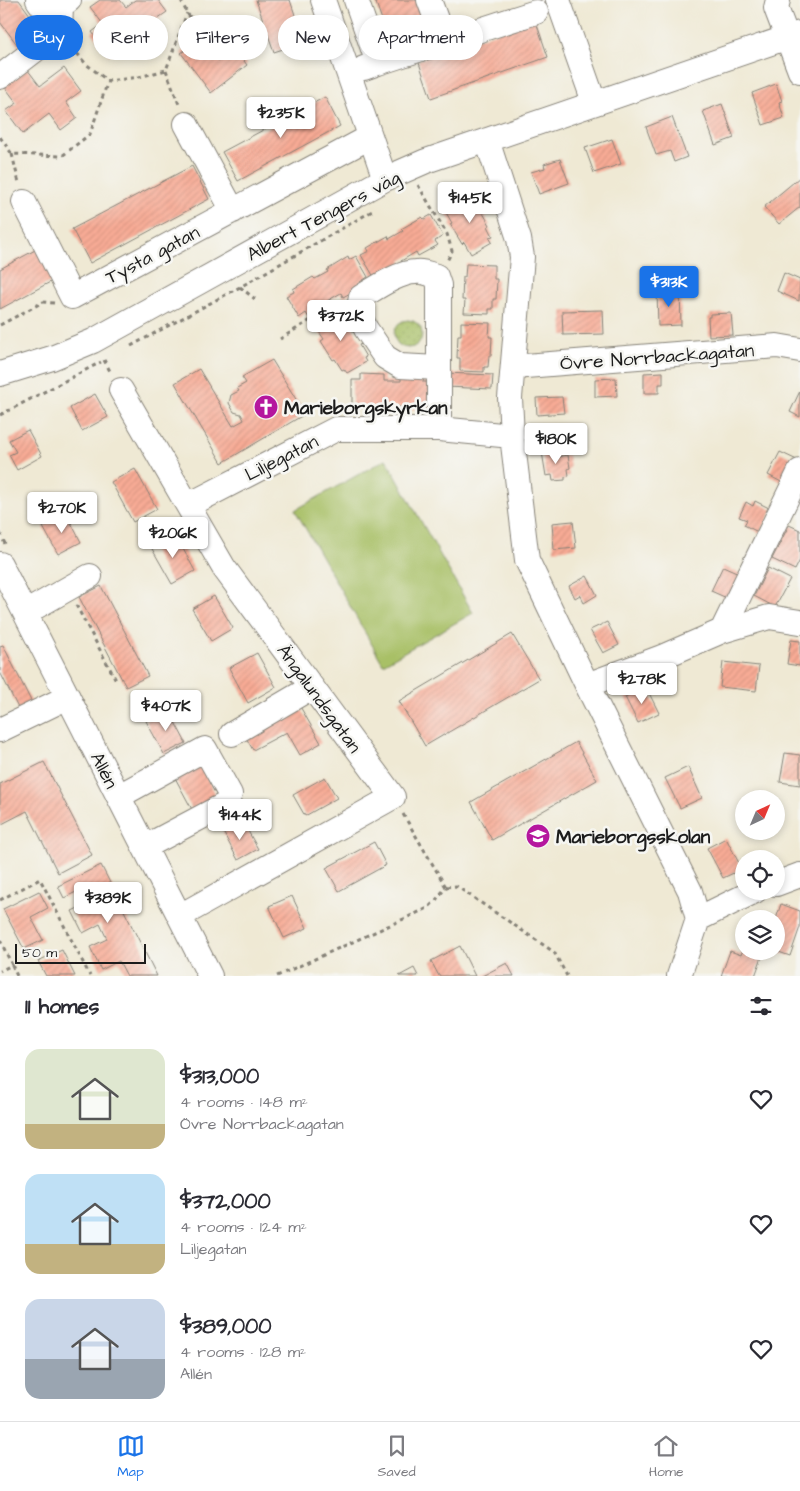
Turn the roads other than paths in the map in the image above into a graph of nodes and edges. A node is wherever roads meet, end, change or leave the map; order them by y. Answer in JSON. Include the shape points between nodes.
{"nodes":[{"id":1,"x":38,"y":0,"type":"edge"},
{"id":2,"x":69,"y":0,"type":"edge"},
{"id":3,"x":322,"y":0,"type":"edge"},
{"id":4,"x":356,"y":0,"type":"edge"},
{"id":5,"x":429,"y":0,"type":"edge"},
{"id":6,"x":558,"y":0,"type":"edge"},
{"id":7,"x":778,"y":0,"type":"edge"},
{"id":8,"x":536,"y":12,"type":"dead end"},
{"id":9,"x":49,"y":15,"type":"edge"},
{"id":10,"x":61,"y":15,"type":"edge"},
{"id":11,"x":434,"y":15,"type":"edge"},
{"id":12,"x":483,"y":29,"type":"edge"},
{"id":13,"x":793,"y":35,"type":"edge"},
{"id":14,"x":22,"y":60,"type":"edge"},
{"id":15,"x":387,"y":60,"type":"edge"},
{"id":16,"x":378,"y":63,"type":"junction"},
{"id":17,"x":800,"y":71,"type":"edge"},
{"id":18,"x":348,"y":73,"type":"junction"},
{"id":19,"x":0,"y":77,"type":"edge"},
{"id":20,"x":594,"y":102,"type":"junction"},
{"id":21,"x":186,"y":124,"type":"road end"},
{"id":22,"x":370,"y":136,"type":"junction"},
{"id":23,"x":487,"y":140,"type":"junction"},
{"id":24,"x":385,"y":179,"type":"junction"},
{"id":25,"x":24,"y":202,"type":"road end"},
{"id":26,"x":232,"y":211,"type":"junction"},
{"id":27,"x":800,"y":350,"type":"edge"},
{"id":28,"x":513,"y":367,"type":"junction"},
{"id":29,"x":438,"y":368,"type":"junction"},
{"id":30,"x":0,"y":374,"type":"edge"},
{"id":31,"x":121,"y":390,"type":"dead end"},
{"id":32,"x":439,"y":429,"type":"junction"},
{"id":33,"x":512,"y":436,"type":"junction"},
{"id":34,"x":800,"y":471,"type":"edge"},
{"id":35,"x":189,"y":505,"type":"junction"},
{"id":36,"x":0,"y":564,"type":"edge"},
{"id":37,"x":90,"y":576,"type":"dead end"},
{"id":38,"x":25,"y":613,"type":"junction"},
{"id":39,"x":800,"y":622,"type":"edge"},
{"id":40,"x":722,"y":631,"type":"junction"},
{"id":41,"x":587,"y":685,"type":"junction"},
{"id":42,"x":312,"y":687,"type":"junction"},
{"id":43,"x":68,"y":697,"type":"junction"},
{"id":44,"x":0,"y":730,"type":"edge"},
{"id":45,"x":232,"y":734,"type":"dead end"},
{"id":46,"x":118,"y":796,"type":"junction"},
{"id":47,"x":145,"y":847,"type":"junction"},
{"id":48,"x":800,"y":875,"type":"edge"},
{"id":49,"x":785,"y":881,"type":"edge"},
{"id":50,"x":738,"y":900,"type":"edge"},
{"id":51,"x":180,"y":916,"type":"junction"},
{"id":52,"x":698,"y":920,"type":"junction"},
{"id":53,"x":210,"y":976,"type":"edge"},
{"id":54,"x":679,"y":976,"type":"edge"}],
"edges":[{"from":1,"to":9,"type":"street"},
{"from":2,"to":10,"type":"street","via":[[61,6]]},
{"from":3,"to":18,"type":"street"},
{"from":4,"to":16,"type":"street"},
{"from":5,"to":11,"type":"street"},
{"from":6,"to":20,"type":"street"},
{"from":7,"to":13,"type":"street","via":[[776,8]]},
{"from":8,"to":12,"type":"street"},
{"from":13,"to":17,"type":"street"},
{"from":13,"to":20,"type":"street","name":"Albert Tengers väg"},
{"from":14,"to":19,"type":"street"},
{"from":15,"to":16,"type":"street"},
{"from":16,"to":18,"type":"street"},
{"from":18,"to":22,"type":"street"},
{"from":20,"to":23,"type":"street","name":"Albert Tengers väg"},
{"from":21,"to":26,"type":"street"},
{"from":22,"to":24,"type":"street"},
{"from":22,"to":26,"type":"street","name":"Tysta gatan"},
{"from":23,"to":24,"type":"street","name":"Albert Tengers väg"},
{"from":23,"to":28,"type":"street","via":[[522,257]]},
{"from":24,"to":30,"type":"street","name":"Albert Tengers väg","via":[[93,341]]},
{"from":25,"to":26,"type":"street","name":"Tysta gatan","via":[[66,300]]},
{"from":27,"to":28,"type":"street","name":"Övre Norrbackagatan","via":[[778,346]]},
{"from":28,"to":33,"type":"street","via":[[510,398]]},
{"from":29,"to":29,"type":"street","via":[[439,285],[436,276],[416,272],[406,274],[361,297],[358,313],[385,357],[400,366]]},
{"from":29,"to":32,"type":"street"},
{"from":31,"to":35,"type":"street","name":"Ängalundsgatan"},
{"from":32,"to":33,"type":"street","name":"Liljegatan"},
{"from":32,"to":35,"type":"street","name":"Liljegatan","via":[[336,429]]},
{"from":33,"to":41,"type":"street","via":[[527,560]]},
{"from":34,"to":40,"type":"street"},
{"from":35,"to":42,"type":"street","name":"Ängalundsgatan","via":[[224,568]]},
{"from":36,"to":38,"type":"street","name":"Allén"},
{"from":37,"to":38,"type":"street"},
{"from":38,"to":43,"type":"street","name":"Allén"},
{"from":39,"to":40,"type":"street","via":[[769,617]]},
{"from":40,"to":41,"type":"street"},
{"from":41,"to":52,"type":"street","via":[[690,891]]},
{"from":42,"to":45,"type":"street"},
{"from":42,"to":51,"type":"street","name":"Ängalundsgatan","via":[[393,797]]},
{"from":43,"to":44,"type":"street"},
{"from":43,"to":46,"type":"street","name":"Allén"},
{"from":46,"to":47,"type":"street","name":"Allén"},
{"from":46,"to":47,"type":"street","via":[[204,750],[230,794],[226,804]]},
{"from":47,"to":51,"type":"street","name":"Allén"},
{"from":48,"to":49,"type":"street"},
{"from":50,"to":52,"type":"street"},
{"from":51,"to":53,"type":"street","name":"Allén"},
{"from":52,"to":54,"type":"street"}]}
